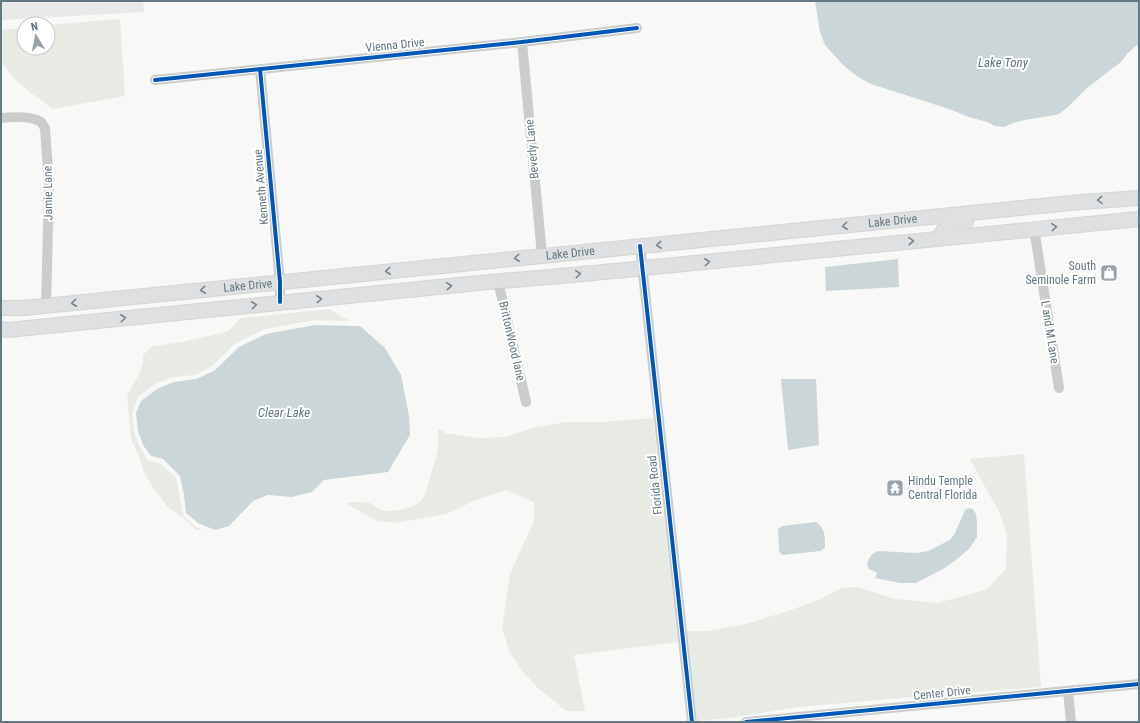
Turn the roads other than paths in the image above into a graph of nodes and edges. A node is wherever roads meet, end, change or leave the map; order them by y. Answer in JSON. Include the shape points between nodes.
{"nodes":[{"id":1,"x":637,"y":28,"type":"dead end"},
{"id":2,"x":522,"y":42,"type":"junction"},
{"id":3,"x":260,"y":69,"type":"junction"},
{"id":4,"x":155,"y":80,"type":"dead end"},
{"id":5,"x":1,"y":118,"type":"edge"},
{"id":6,"x":1139,"y":198,"type":"edge"},
{"id":7,"x":1082,"y":202,"type":"junction"},
{"id":8,"x":1139,"y":219,"type":"edge"},
{"id":9,"x":869,"y":223,"type":"junction"},
{"id":10,"x":1034,"y":228,"type":"junction"},
{"id":11,"x":938,"y":239,"type":"junction"},
{"id":12,"x":872,"y":244,"type":"junction"},
{"id":13,"x":640,"y":246,"type":"junction"},
{"id":14,"x":542,"y":255,"type":"junction"},
{"id":15,"x":642,"y":269,"type":"junction"},
{"id":16,"x":498,"y":281,"type":"junction"},
{"id":17,"x":280,"y":282,"type":"junction"},
{"id":18,"x":280,"y":302,"type":"junction"},
{"id":19,"x":46,"y":306,"type":"junction"},
{"id":20,"x":1,"y":308,"type":"edge"},
{"id":21,"x":1,"y":330,"type":"edge"},
{"id":22,"x":1059,"y":388,"type":"dead end"},
{"id":23,"x":526,"y":402,"type":"dead end"},
{"id":24,"x":1139,"y":684,"type":"edge"},
{"id":25,"x":1068,"y":691,"type":"junction"},
{"id":26,"x":692,"y":722,"type":"edge"},
{"id":27,"x":746,"y":722,"type":"edge"},
{"id":28,"x":1071,"y":722,"type":"edge"}],
"edges":[{"from":1,"to":2,"type":"street","name":"Vienna Drive"},
{"from":2,"to":3,"type":"street","name":"Vienna Drive"},
{"from":2,"to":14,"type":"street","name":"Beverly Lane"},
{"from":3,"to":4,"type":"street","name":"Vienna Drive"},
{"from":3,"to":17,"type":"street","name":"Kenneth Avenue"},
{"from":5,"to":19,"type":"street","name":"Jamie Lane","via":[[32,119],[41,122],[45,128],[49,185]]},
{"from":6,"to":7,"type":"main road","name":"Lake Drive","one_way":true},
{"from":7,"to":9,"type":"main road","name":"Lake Drive"},
{"from":7,"to":11,"type":"main road","via":[[1061,212],[954,223],[942,230]]},
{"from":10,"to":8,"type":"main road","name":"Lake Drive","one_way":true},
{"from":9,"to":12,"type":"main road"},
{"from":9,"to":13,"type":"main road","name":"Lake Drive","one_way":true},
{"from":10,"to":11,"type":"main road","name":"Lake Drive"},
{"from":10,"to":22,"type":"street","name":"L and M Lane"},
{"from":12,"to":11,"type":"main road","name":"Lake Drive","one_way":true},
{"from":15,"to":12,"type":"main road","name":"Lake Drive","one_way":true},
{"from":13,"to":14,"type":"main road","name":"Lake Drive"},
{"from":13,"to":15,"type":"street","name":"Florida Road"},
{"from":14,"to":17,"type":"main road","name":"Lake Drive","one_way":true},
{"from":16,"to":15,"type":"main road","name":"Lake Drive","one_way":true},
{"from":15,"to":26,"type":"street","name":"Florida Road"},
{"from":18,"to":16,"type":"main road","name":"Lake Drive","one_way":true},
{"from":16,"to":23,"type":"street","name":"BrittonWood lane"},
{"from":17,"to":18,"type":"street","name":"Kenneth Avenue"},
{"from":17,"to":19,"type":"main road","name":"Lake Drive","one_way":true},
{"from":21,"to":18,"type":"main road","name":"Lake Drive","one_way":true},
{"from":19,"to":20,"type":"main road","name":"Lake Drive"},
{"from":24,"to":25,"type":"street","name":"Center Drive"},
{"from":25,"to":27,"type":"street","name":"Center Drive"},
{"from":25,"to":28,"type":"street"}]}
